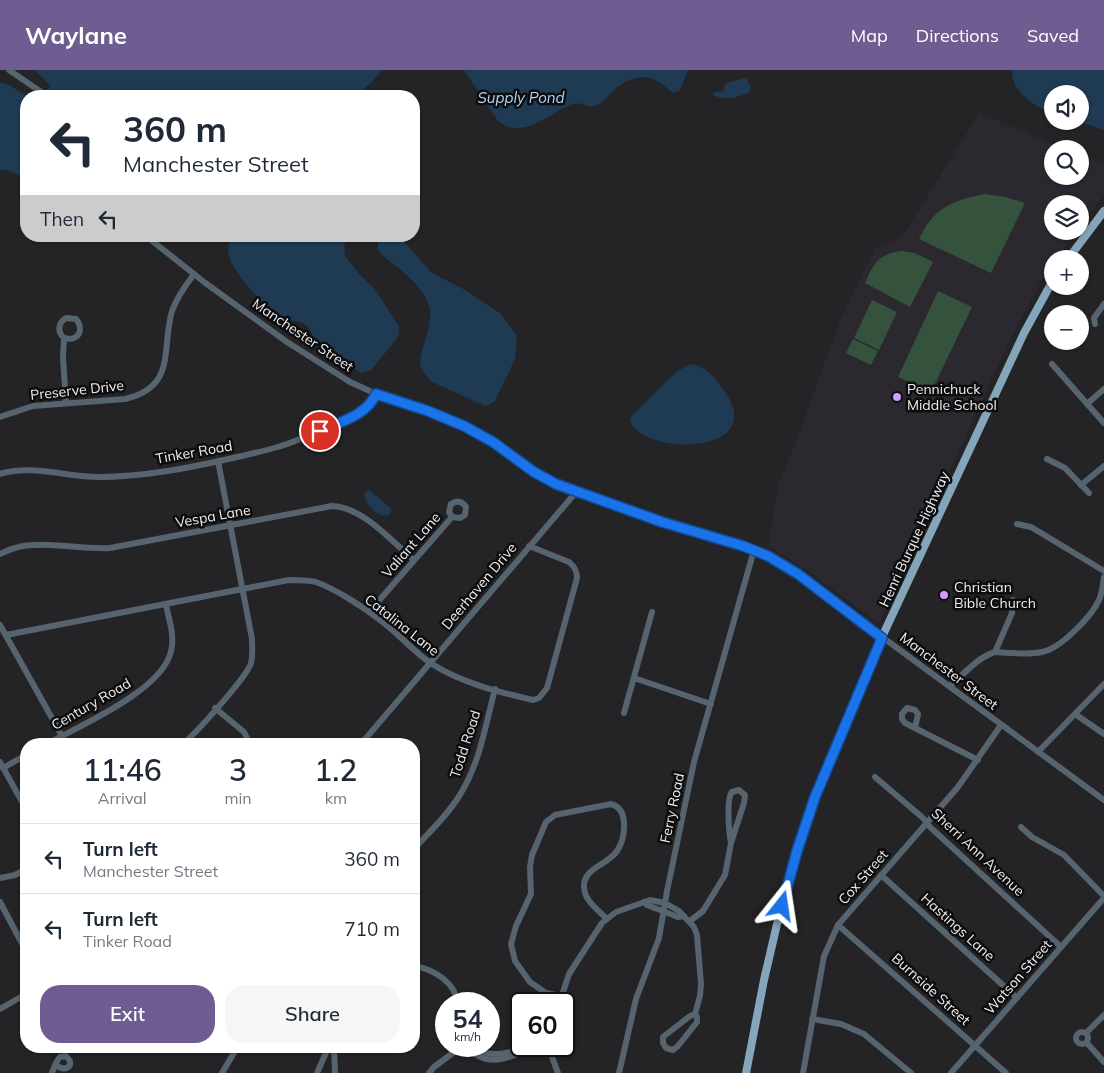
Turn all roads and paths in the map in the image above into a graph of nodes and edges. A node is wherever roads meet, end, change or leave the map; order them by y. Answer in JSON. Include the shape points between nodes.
{"nodes":[{"id":1,"x":9,"y":70,"type":"edge"},
{"id":2,"x":39,"y":90,"type":"edge"},
{"id":3,"x":1104,"y":211,"type":"edge"},
{"id":4,"x":154,"y":242,"type":"edge"},
{"id":5,"x":1075,"y":250,"type":"edge"},
{"id":6,"x":194,"y":274,"type":"junction"},
{"id":7,"x":1045,"y":295,"type":"edge"},
{"id":8,"x":1104,"y":304,"type":"edge"},
{"id":9,"x":1095,"y":324,"type":"dead end"},
{"id":10,"x":64,"y":338,"type":"dead end"},
{"id":11,"x":1052,"y":364,"type":"dead end"},
{"id":12,"x":1104,"y":389,"type":"edge"},
{"id":13,"x":376,"y":394,"type":"junction"},
{"id":14,"x":66,"y":404,"type":"junction"},
{"id":15,"x":1087,"y":404,"type":"junction"},
{"id":16,"x":0,"y":417,"type":"edge"},
{"id":17,"x":1104,"y":423,"type":"edge"},
{"id":18,"x":1047,"y":458,"type":"dead end"},
{"id":19,"x":218,"y":462,"type":"junction"},
{"id":20,"x":1104,"y":466,"type":"edge"},
{"id":21,"x":0,"y":474,"type":"edge"},
{"id":22,"x":1082,"y":485,"type":"junction"},
{"id":23,"x":577,"y":491,"type":"junction"},
{"id":24,"x":1089,"y":493,"type":"dead end"},
{"id":25,"x":452,"y":517,"type":"dead end"},
{"id":26,"x":1017,"y":524,"type":"dead end"},
{"id":27,"x":231,"y":526,"type":"junction"},
{"id":28,"x":529,"y":546,"type":"junction"},
{"id":29,"x":754,"y":550,"type":"junction"},
{"id":30,"x":0,"y":554,"type":"edge"},
{"id":31,"x":414,"y":560,"type":"junction"},
{"id":32,"x":1104,"y":571,"type":"edge"},
{"id":33,"x":1104,"y":577,"type":"edge"},
{"id":34,"x":243,"y":590,"type":"junction"},
{"id":35,"x":1013,"y":600,"type":"dead end"},
{"id":36,"x":166,"y":605,"type":"junction"},
{"id":37,"x":368,"y":612,"type":"junction"},
{"id":38,"x":652,"y":612,"type":"dead end"},
{"id":39,"x":0,"y":625,"type":"edge"},
{"id":40,"x":6,"y":635,"type":"junction"},
{"id":41,"x":882,"y":638,"type":"junction"},
{"id":42,"x":995,"y":652,"type":"junction"},
{"id":43,"x":430,"y":663,"type":"junction"},
{"id":44,"x":634,"y":678,"type":"junction"},
{"id":45,"x":1104,"y":684,"type":"edge"},
{"id":46,"x":950,"y":686,"type":"junction"},
{"id":47,"x":495,"y":689,"type":"junction"},
{"id":48,"x":710,"y":704,"type":"junction"},
{"id":49,"x":215,"y":708,"type":"junction"},
{"id":50,"x":624,"y":713,"type":"dead end"},
{"id":51,"x":1075,"y":714,"type":"junction"},
{"id":52,"x":1001,"y":725,"type":"junction"},
{"id":53,"x":914,"y":728,"type":"dead end"},
{"id":54,"x":1104,"y":734,"type":"edge"},
{"id":55,"x":62,"y":736,"type":"junction"},
{"id":56,"x":58,"y":738,"type":"edge"},
{"id":57,"x":188,"y":738,"type":"edge"},
{"id":58,"x":247,"y":738,"type":"edge"},
{"id":59,"x":366,"y":738,"type":"edge"},
{"id":60,"x":1038,"y":752,"type":"junction"},
{"id":61,"x":20,"y":758,"type":"edge"},
{"id":62,"x":978,"y":760,"type":"junction"},
{"id":63,"x":2,"y":765,"type":"edge"},
{"id":64,"x":875,"y":777,"type":"dead end"},
{"id":65,"x":20,"y":798,"type":"edge"},
{"id":66,"x":1104,"y":800,"type":"edge"},
{"id":67,"x":927,"y":823,"type":"junction"},
{"id":68,"x":1021,"y":827,"type":"dead end"},
{"id":69,"x":420,"y":842,"type":"edge"},
{"id":70,"x":731,"y":843,"type":"junction"},
{"id":71,"x":20,"y":873,"type":"edge"},
{"id":72,"x":881,"y":876,"type":"junction"},
{"id":73,"x":0,"y":878,"type":"edge"},
{"id":74,"x":1104,"y":897,"type":"edge"},
{"id":75,"x":0,"y":902,"type":"edge"},
{"id":76,"x":644,"y":902,"type":"junction"},
{"id":77,"x":665,"y":903,"type":"junction"},
{"id":78,"x":664,"y":912,"type":"junction"},
{"id":79,"x":684,"y":916,"type":"junction"},
{"id":80,"x":606,"y":918,"type":"junction"},
{"id":81,"x":690,"y":922,"type":"junction"},
{"id":82,"x":838,"y":925,"type":"junction"},
{"id":83,"x":20,"y":940,"type":"edge"},
{"id":84,"x":1061,"y":947,"type":"junction"},
{"id":85,"x":420,"y":968,"type":"edge"},
{"id":86,"x":455,"y":992,"type":"edge"},
{"id":87,"x":545,"y":992,"type":"edge"},
{"id":88,"x":562,"y":992,"type":"edge"},
{"id":89,"x":20,"y":997,"type":"edge"},
{"id":90,"x":1017,"y":998,"type":"junction"},
{"id":91,"x":0,"y":1009,"type":"edge"},
{"id":92,"x":695,"y":1014,"type":"junction"},
{"id":93,"x":1104,"y":1015,"type":"edge"},
{"id":94,"x":812,"y":1019,"type":"junction"},
{"id":95,"x":1086,"y":1033,"type":"junction"},
{"id":96,"x":1087,"y":1043,"type":"junction"},
{"id":97,"x":975,"y":1046,"type":"junction"},
{"id":98,"x":234,"y":1053,"type":"edge"},
{"id":99,"x":326,"y":1053,"type":"edge"},
{"id":100,"x":334,"y":1053,"type":"edge"},
{"id":101,"x":447,"y":1057,"type":"edge"},
{"id":102,"x":484,"y":1057,"type":"edge"},
{"id":103,"x":514,"y":1057,"type":"edge"},
{"id":104,"x":552,"y":1057,"type":"edge"},
{"id":105,"x":1104,"y":1062,"type":"edge"},
{"id":106,"x":55,"y":1066,"type":"dead end"},
{"id":107,"x":52,"y":1073,"type":"edge"},
{"id":108,"x":222,"y":1073,"type":"edge"},
{"id":109,"x":317,"y":1073,"type":"edge"},
{"id":110,"x":335,"y":1073,"type":"edge"},
{"id":111,"x":429,"y":1073,"type":"edge"},
{"id":112,"x":558,"y":1073,"type":"edge"},
{"id":113,"x":619,"y":1073,"type":"edge"},
{"id":114,"x":746,"y":1073,"type":"edge"},
{"id":115,"x":803,"y":1073,"type":"edge"},
{"id":116,"x":911,"y":1073,"type":"edge"},
{"id":117,"x":951,"y":1073,"type":"edge"},
{"id":118,"x":1006,"y":1073,"type":"edge"}],
"edges":[{"from":1,"to":2,"type":"street"},
{"from":3,"to":5,"type":"main road"},
{"from":4,"to":6,"type":"street","name":"Manchester Street"},
{"from":6,"to":13,"type":"street","name":"Manchester Street","via":[[318,363]]},
{"from":6,"to":14,"type":"street","name":"Preserve Drive","via":[[175,304],[164,365],[152,385],[143,393],[125,399]]},
{"from":7,"to":41,"type":"main road","name":"Henri Burque Highway","via":[[1024,333]]},
{"from":8,"to":9,"type":"street","via":[[1094,318]]},
{"from":10,"to":14,"type":"street"},
{"from":11,"to":15,"type":"street"},
{"from":12,"to":15,"type":"street"},
{"from":13,"to":19,"type":"street","name":"Tinker Road","via":[[367,408],[308,436],[279,447]]},
{"from":13,"to":23,"type":"street","name":"Manchester Street","via":[[464,426],[542,476]]},
{"from":14,"to":16,"type":"street","name":"Preserve Drive","via":[[33,406]]},
{"from":15,"to":17,"type":"street"},
{"from":18,"to":22,"type":"street"},
{"from":19,"to":21,"type":"street","name":"Tinker Road","via":[[116,476],[28,471]]},
{"from":19,"to":27,"type":"street"},
{"from":20,"to":22,"type":"street"},
{"from":22,"to":24,"type":"street"},
{"from":23,"to":28,"type":"street","name":"Deerhaven Drive"},
{"from":23,"to":29,"type":"street","name":"Manchester Street"},
{"from":25,"to":31,"type":"street","name":"Valiant Lane"},
{"from":26,"to":32,"type":"street","via":[[1031,527]]},
{"from":27,"to":30,"type":"street","name":"Vespa Lane","via":[[110,548],[15,547]]},
{"from":27,"to":31,"type":"street","name":"Vespa Lane","via":[[326,507],[345,508],[362,516]]},
{"from":27,"to":34,"type":"street"},
{"from":28,"to":43,"type":"street","name":"Deerhaven Drive"},
{"from":28,"to":47,"type":"street","name":"Catalina Lane","via":[[569,562],[574,566],[577,578],[544,694],[533,700]]},
{"from":29,"to":41,"type":"street","name":"Manchester Street","via":[[798,574]]},
{"from":29,"to":48,"type":"street","name":"Ferry Road"},
{"from":31,"to":37,"type":"street","name":"Valiant Lane"},
{"from":33,"to":42,"type":"street","via":[[1094,609],[1059,645],[1042,652]]},
{"from":34,"to":36,"type":"street","name":"Catalina Lane"},
{"from":34,"to":37,"type":"street","name":"Catalina Lane","via":[[302,580],[326,587]]},
{"from":34,"to":49,"type":"street","via":[[252,639],[251,663]]},
{"from":35,"to":42,"type":"street","via":[[1012,613]]},
{"from":36,"to":40,"type":"street","name":"Catalina Lane"},
{"from":36,"to":55,"type":"street","name":"Century Road","via":[[173,640],[166,664],[135,694]]},
{"from":37,"to":43,"type":"street","name":"Catalina Lane"},
{"from":38,"to":44,"type":"street"},
{"from":39,"to":40,"type":"street"},
{"from":40,"to":55,"type":"street"},
{"from":41,"to":46,"type":"street","name":"Manchester Street"},
{"from":41,"to":114,"type":"main road","name":"Henri Burque Highway","via":[[815,797],[797,851],[764,980]]},
{"from":42,"to":46,"type":"street","via":[[980,660]]},
{"from":43,"to":47,"type":"street","name":"Catalina Lane","via":[[460,679]]},
{"from":43,"to":59,"type":"street","name":"Deerhaven Drive"},
{"from":44,"to":48,"type":"street"},
{"from":44,"to":50,"type":"street"},
{"from":45,"to":51,"type":"street"},
{"from":46,"to":52,"type":"street","name":"Manchester Street"},
{"from":47,"to":69,"type":"street","name":"Todd Road","via":[[467,783]]},
{"from":48,"to":77,"type":"street","name":"Ferry Road","via":[[694,762]]},
{"from":49,"to":57,"type":"street"},
{"from":49,"to":58,"type":"street"},
{"from":51,"to":54,"type":"street"},
{"from":51,"to":60,"type":"street"},
{"from":52,"to":60,"type":"street","name":"Manchester Street"},
{"from":52,"to":62,"type":"street","name":"Cox Street"},
{"from":53,"to":62,"type":"street"},
{"from":55,"to":56,"type":"street","name":"Century Road"},
{"from":60,"to":66,"type":"street","name":"Manchester Street"},
{"from":61,"to":63,"type":"street"},
{"from":62,"to":67,"type":"street","name":"Cox Street"},
{"from":63,"to":65,"type":"street"},
{"from":64,"to":67,"type":"street","name":"Sherri Ann Avenue"},
{"from":67,"to":72,"type":"street","name":"Cox Street"},
{"from":67,"to":84,"type":"street","name":"Sherri Ann Avenue"},
{"from":68,"to":74,"type":"street","via":[[1032,837],[1064,854]]},
{"from":70,"to":70,"type":"street","via":[[744,803],[744,794],[739,790],[730,793],[729,798]]},
{"from":70,"to":81,"type":"street","via":[[725,875],[703,911]]},
{"from":71,"to":73,"type":"street"},
{"from":72,"to":82,"type":"street","name":"Cox Street"},
{"from":72,"to":90,"type":"street","name":"Hastings Lane"},
{"from":74,"to":84,"type":"street","name":"Watson Street"},
{"from":75,"to":83,"type":"street"},
{"from":76,"to":77,"type":"street"},
{"from":76,"to":78,"type":"street"},
{"from":76,"to":80,"type":"street"},
{"from":77,"to":78,"type":"street","name":"Ferry Road"},
{"from":77,"to":79,"type":"street"},
{"from":78,"to":79,"type":"street"},
{"from":78,"to":113,"type":"street","name":"Ferry Road","via":[[659,938],[636,999]]},
{"from":79,"to":81,"type":"street"},
{"from":80,"to":87,"type":"street","via":[[586,896],[584,880],[612,858],[619,848],[624,822],[621,810],[611,804],[555,815],[546,822],[532,855],[531,894],[511,944],[515,961],[530,982]]},
{"from":80,"to":88,"type":"street","via":[[569,974]]},
{"from":81,"to":92,"type":"street","via":[[697,935],[702,984]]},
{"from":82,"to":94,"type":"street","name":"Cox Street","via":[[824,956]]},
{"from":82,"to":97,"type":"street","name":"Burnside Street"},
{"from":84,"to":90,"type":"street","name":"Watson Street"},
{"from":85,"to":86,"type":"street","via":[[447,981]]},
{"from":89,"to":91,"type":"street"},
{"from":90,"to":97,"type":"street","name":"Watson Street"},
{"from":92,"to":92,"type":"street","via":[[663,1037],[666,1048],[673,1050],[678,1046],[697,1022]]},
{"from":93,"to":95,"type":"street"},
{"from":94,"to":115,"type":"street","name":"Cox Street"},
{"from":94,"to":116,"type":"street","via":[[841,1024],[864,1034]]},
{"from":95,"to":96,"type":"street"},
{"from":95,"to":96,"type":"street","via":[[1080,1032],[1076,1038],[1080,1044]]},
{"from":96,"to":105,"type":"street"},
{"from":97,"to":117,"type":"street","name":"Watson Street"},
{"from":97,"to":118,"type":"street","name":"Burnside Street"},
{"from":98,"to":108,"type":"street"},
{"from":99,"to":109,"type":"street"},
{"from":100,"to":110,"type":"street"},
{"from":101,"to":111,"type":"street"},
{"from":102,"to":103,"type":"street"},
{"from":104,"to":112,"type":"street"},
{"from":106,"to":107,"type":"street"}]}
